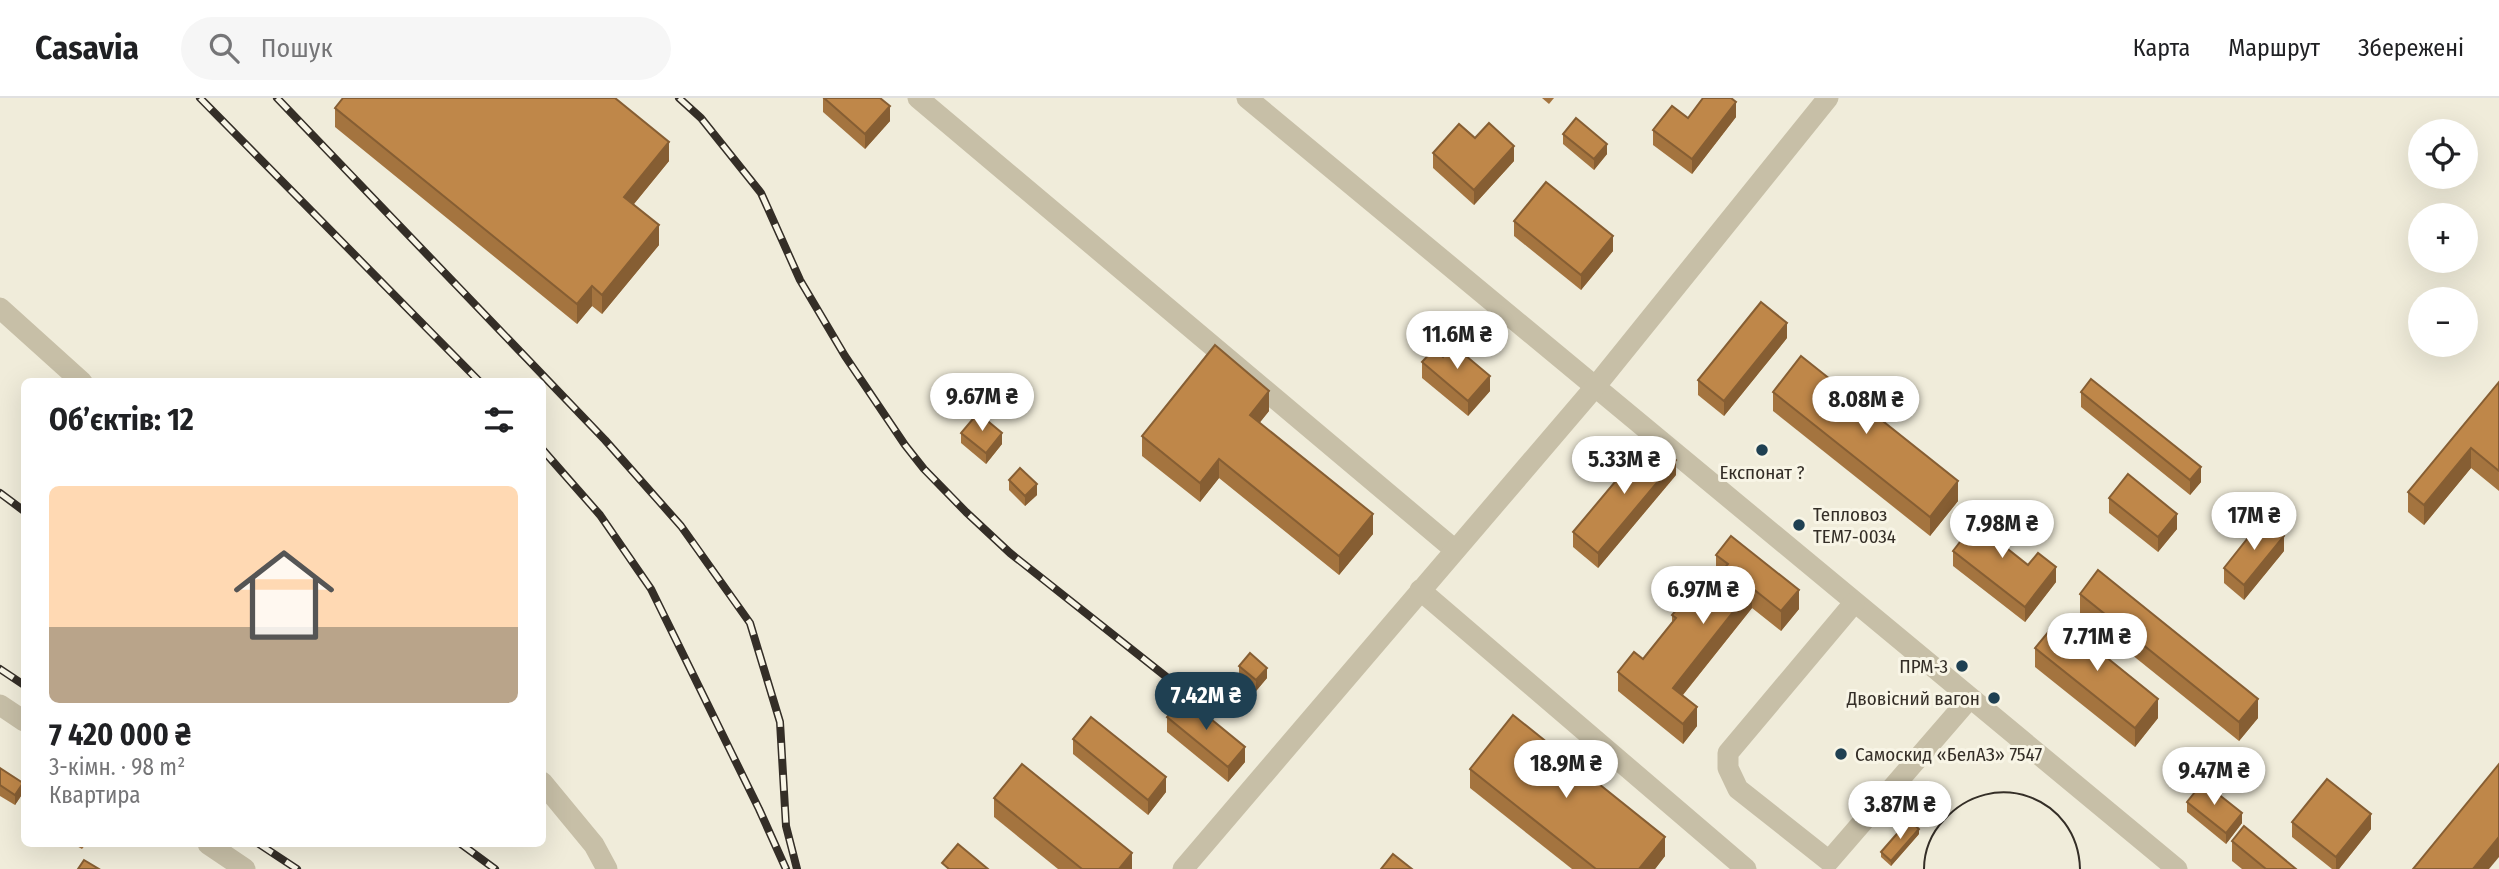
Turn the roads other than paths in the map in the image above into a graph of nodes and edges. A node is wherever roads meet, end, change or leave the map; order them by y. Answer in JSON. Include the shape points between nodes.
{"nodes":[{"id":1,"x":918,"y":98,"type":"edge"},
{"id":2,"x":1247,"y":98,"type":"edge"},
{"id":3,"x":1828,"y":98,"type":"edge"},
{"id":4,"x":0,"y":308,"type":"edge"},
{"id":5,"x":78,"y":378,"type":"edge"},
{"id":6,"x":1595,"y":387,"type":"junction"},
{"id":7,"x":1455,"y":551,"type":"junction"},
{"id":8,"x":1420,"y":590,"type":"junction"},
{"id":9,"x":1854,"y":603,"type":"junction"},
{"id":10,"x":1970,"y":698,"type":"junction"},
{"id":11,"x":0,"y":705,"type":"edge"},
{"id":12,"x":21,"y":719,"type":"edge"},
{"id":13,"x":546,"y":787,"type":"edge"},
{"id":14,"x":212,"y":847,"type":"edge"},
{"id":15,"x":245,"y":869,"type":"edge"},
{"id":16,"x":607,"y":869,"type":"edge"},
{"id":17,"x":1183,"y":869,"type":"edge"},
{"id":18,"x":1746,"y":869,"type":"edge"},
{"id":19,"x":2177,"y":869,"type":"edge"}],
"edges":[{"from":1,"to":7,"type":"street"},
{"from":2,"to":6,"type":"street"},
{"from":3,"to":6,"type":"street"},
{"from":4,"to":5,"type":"street"},
{"from":6,"to":7,"type":"street"},
{"from":6,"to":9,"type":"street"},
{"from":7,"to":8,"type":"street"},
{"from":8,"to":17,"type":"street"},
{"from":8,"to":18,"type":"street"},
{"from":9,"to":10,"type":"street"},
{"from":9,"to":10,"type":"street","via":[[1728,753],[1728,768],[1738,789],[1829,861]]},
{"from":10,"to":19,"type":"street"},
{"from":11,"to":12,"type":"street"},
{"from":13,"to":16,"type":"street","via":[[594,845]]},
{"from":14,"to":15,"type":"street"}]}
